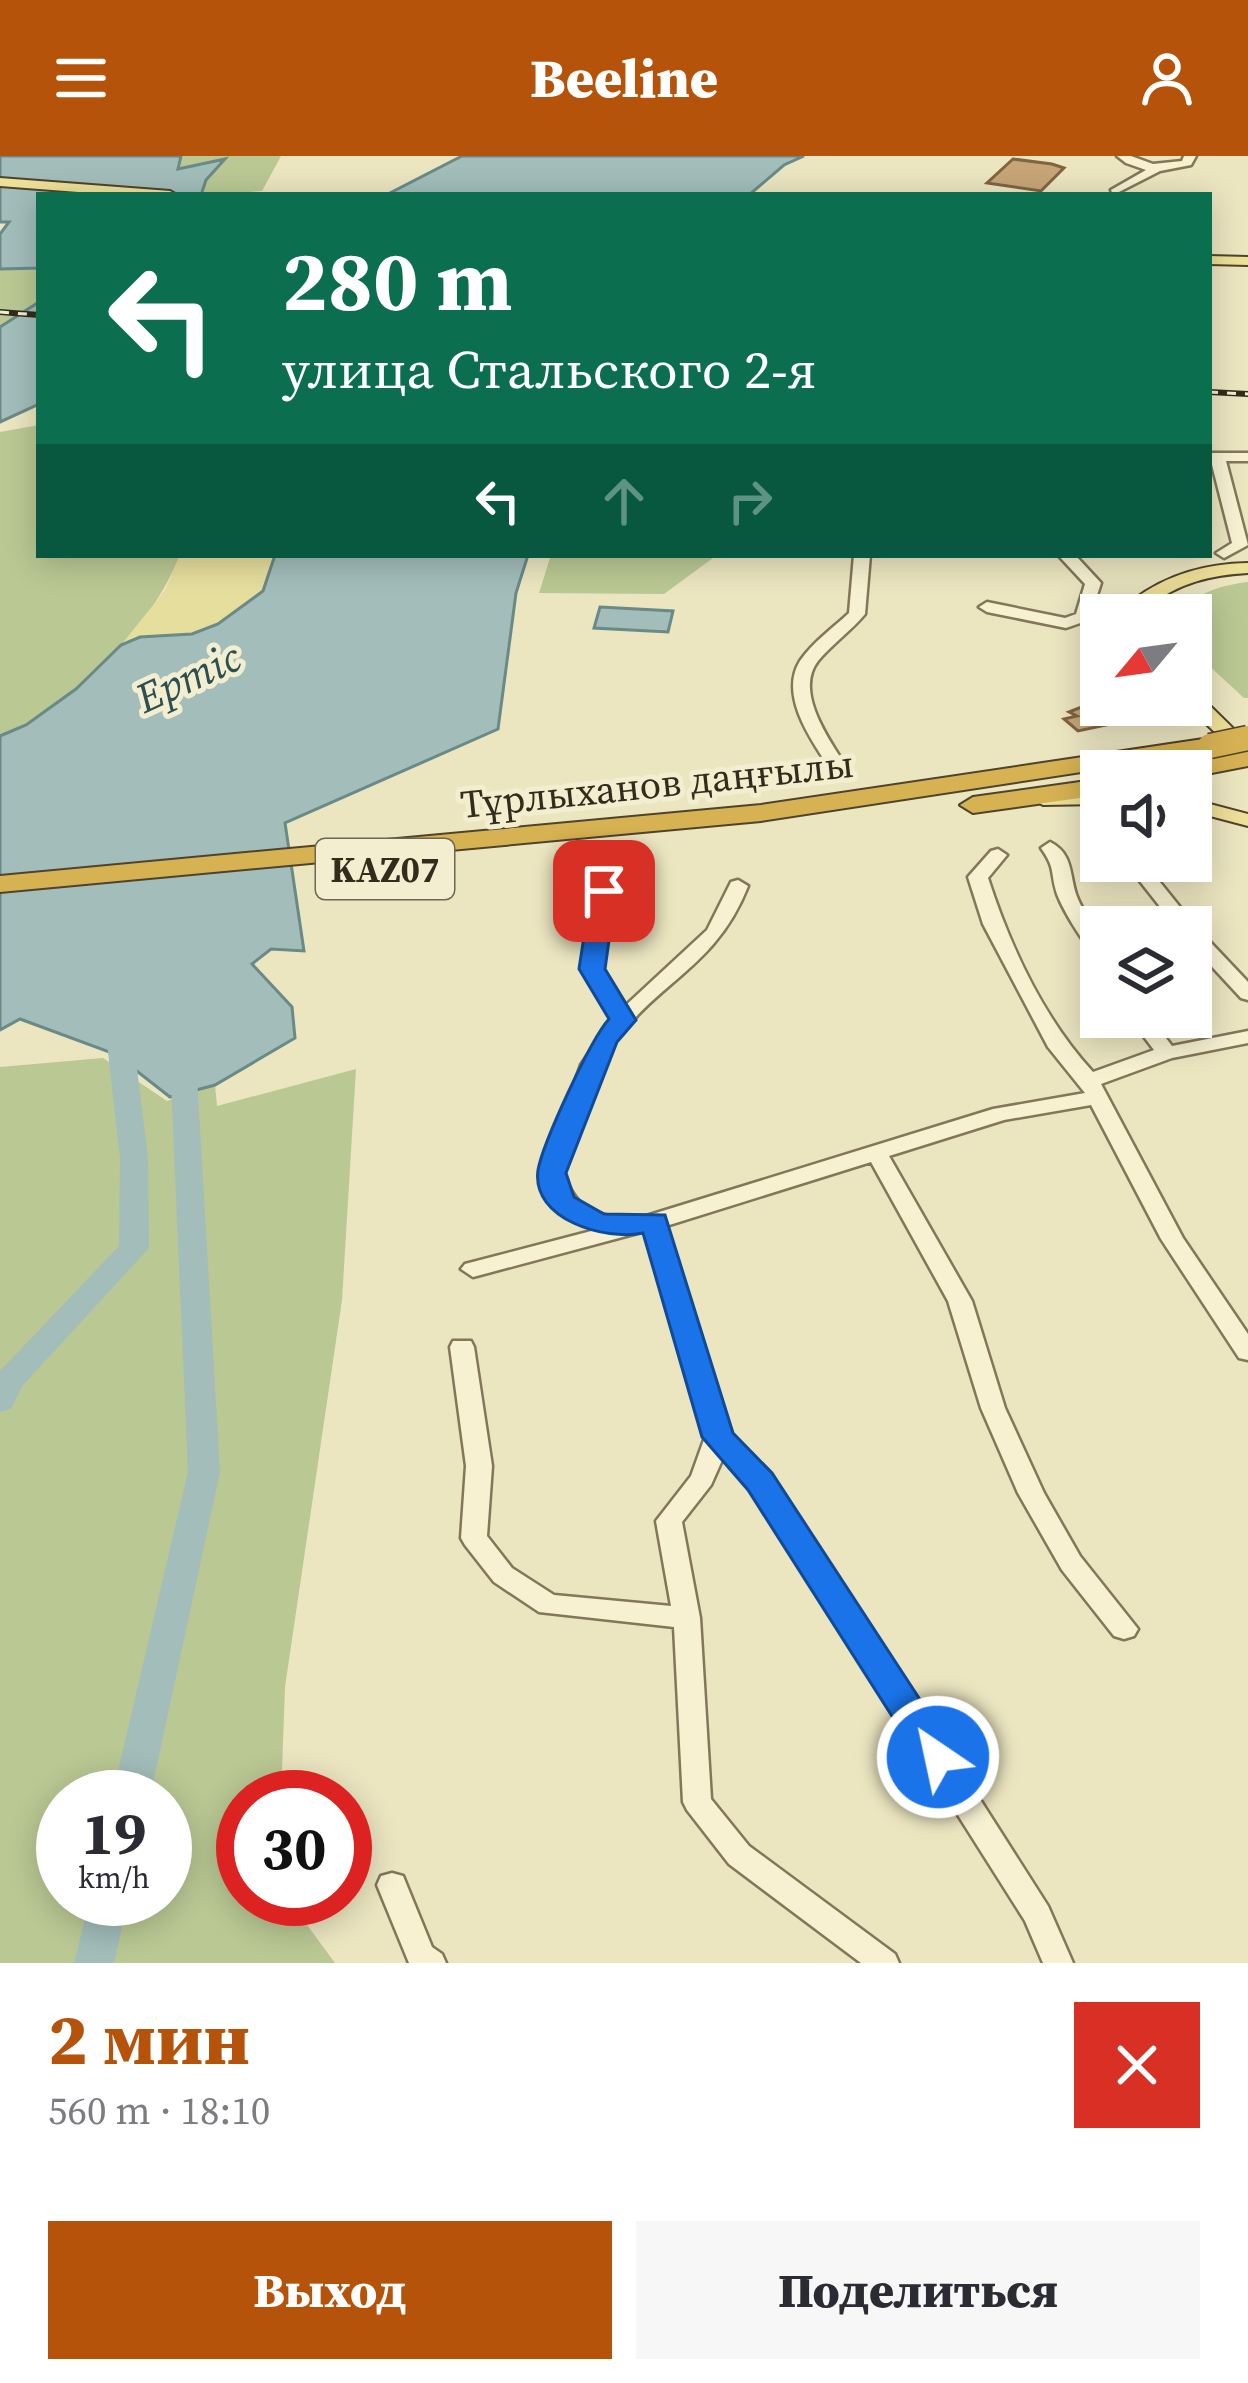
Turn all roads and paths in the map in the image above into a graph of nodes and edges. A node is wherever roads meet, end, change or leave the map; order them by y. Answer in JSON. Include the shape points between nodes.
{"nodes":[{"id":1,"x":1194,"y":157,"type":"edge"},
{"id":2,"x":1124,"y":158,"type":"edge"},
{"id":3,"x":1161,"y":167,"type":"junction"},
{"id":4,"x":0,"y":182,"type":"edge"},
{"id":5,"x":131,"y":192,"type":"edge"},
{"id":6,"x":1115,"y":192,"type":"edge"},
{"id":7,"x":1117,"y":192,"type":"edge"},
{"id":8,"x":1212,"y":259,"type":"edge"},
{"id":9,"x":1248,"y":259,"type":"edge"},
{"id":10,"x":1214,"y":457,"type":"edge"},
{"id":11,"x":1248,"y":458,"type":"edge"},
{"id":12,"x":1224,"y":554,"type":"dead end"},
{"id":13,"x":862,"y":558,"type":"edge"},
{"id":14,"x":1069,"y":558,"type":"edge"},
{"id":15,"x":1248,"y":572,"type":"edge"},
{"id":16,"x":1152,"y":594,"type":"edge"},
{"id":17,"x":1175,"y":594,"type":"edge"},
{"id":18,"x":987,"y":607,"type":"dead end"},
{"id":19,"x":1212,"y":701,"type":"edge"},
{"id":20,"x":1212,"y":726,"type":"edge"},
{"id":21,"x":1248,"y":736,"type":"edge"},
{"id":22,"x":1234,"y":755,"type":"edge"},
{"id":23,"x":832,"y":757,"type":"dead end"},
{"id":24,"x":1080,"y":790,"type":"edge"},
{"id":25,"x":1080,"y":798,"type":"edge"},
{"id":26,"x":1016,"y":800,"type":"junction"},
{"id":27,"x":1212,"y":811,"type":"edge"},
{"id":28,"x":765,"y":820,"type":"junction"},
{"id":29,"x":1248,"y":820,"type":"edge"},
{"id":30,"x":1050,"y":848,"type":"dead end"},
{"id":31,"x":998,"y":855,"type":"dead end"},
{"id":32,"x":1150,"y":882,"type":"edge"},
{"id":33,"x":0,"y":884,"type":"edge"},
{"id":34,"x":738,"y":886,"type":"dead end"},
{"id":35,"x":604,"y":891,"type":"dead end"},
{"id":36,"x":0,"y":902,"type":"edge"},
{"id":37,"x":1170,"y":906,"type":"edge"},
{"id":38,"x":1080,"y":917,"type":"edge"},
{"id":39,"x":1212,"y":955,"type":"edge"},
{"id":40,"x":1248,"y":994,"type":"edge"},
{"id":41,"x":622,"y":1020,"type":"junction"},
{"id":42,"x":1248,"y":1037,"type":"edge"},
{"id":43,"x":1155,"y":1038,"type":"edge"},
{"id":44,"x":1167,"y":1053,"type":"junction"},
{"id":45,"x":1092,"y":1090,"type":"junction"},
{"id":46,"x":876,"y":1152,"type":"junction"},
{"id":47,"x":654,"y":1222,"type":"junction"},
{"id":48,"x":628,"y":1227,"type":"junction"},
{"id":49,"x":473,"y":1269,"type":"dead end"},
{"id":50,"x":462,"y":1347,"type":"dead end"},
{"id":51,"x":1248,"y":1352,"type":"edge"},
{"id":52,"x":718,"y":1437,"type":"junction"},
{"id":53,"x":687,"y":1618,"type":"junction"},
{"id":54,"x":1124,"y":1629,"type":"dead end"},
{"id":55,"x":392,"y":1885,"type":"dead end"},
{"id":56,"x":431,"y":1963,"type":"edge"},
{"id":57,"x":884,"y":1963,"type":"edge"},
{"id":58,"x":1058,"y":1963,"type":"edge"}],
"edges":[{"from":1,"to":3,"type":"street"},
{"from":2,"to":3,"type":"street"},
{"from":2,"to":6,"type":"street"},
{"from":3,"to":7,"type":"street"},
{"from":4,"to":5,"type":"main road"},
{"from":8,"to":9,"type":"main road"},
{"from":10,"to":11,"type":"street"},
{"from":10,"to":12,"type":"street","via":[[1240,545]]},
{"from":13,"to":23,"type":"street","via":[[856,614],[801,678],[809,722]]},
{"from":14,"to":18,"type":"street","via":[[1093,583],[1083,617],[1066,622]]},
{"from":15,"to":16,"type":"main road","via":[[1218,568]]},
{"from":15,"to":17,"type":"main road"},
{"from":19,"to":21,"type":"main road"},
{"from":20,"to":22,"type":"main road"},
{"from":21,"to":22,"type":"highway","name":"Тұрлыханов даңғылы","number":"KAZ07","bridge":true},
{"from":22,"to":28,"type":"highway","name":"Тұрлыханов даңғылы","number":"KAZ07"},
{"from":24,"to":26,"type":"highway","name":"Тұрлыханов даңғылы","number":"KAZ07"},
{"from":25,"to":26,"type":"main road"},
{"from":26,"to":28,"type":"highway","name":"Тұрлыханов даңғылы","number":"KAZ07"},
{"from":27,"to":29,"type":"main road"},
{"from":28,"to":33,"type":"highway","name":"Тұрлыханов даңғылы","number":"KAZ07"},
{"from":28,"to":36,"type":"highway","name":"Тұрлыханов даңғылы","number":"KAZ07","via":[[494,860]]},
{"from":30,"to":38,"type":"street"},
{"from":31,"to":45,"type":"street","via":[[978,877],[986,908],[1058,1046]]},
{"from":32,"to":37,"type":"street"},
{"from":34,"to":41,"type":"street","via":[[729,918],[706,947]]},
{"from":35,"to":41,"type":"street","via":[[592,969]]},
{"from":39,"to":40,"type":"street"},
{"from":41,"to":48,"type":"street","via":[[605,1040],[552,1173],[561,1202],[574,1212]]},
{"from":42,"to":44,"type":"street"},
{"from":43,"to":44,"type":"street"},
{"from":44,"to":45,"type":"street"},
{"from":45,"to":46,"type":"street"},
{"from":45,"to":51,"type":"street","via":[[1172,1239]]},
{"from":46,"to":47,"type":"street"},
{"from":46,"to":54,"type":"street","via":[[960,1300],[993,1408],[1031,1493],[1071,1563]]},
{"from":47,"to":48,"type":"street"},
{"from":47,"to":52,"type":"street"},
{"from":48,"to":49,"type":"street"},
{"from":50,"to":53,"type":"street","via":[[478,1466],[474,1538],[503,1575],[548,1605]]},
{"from":52,"to":53,"type":"street","via":[[702,1479],[669,1521]]},
{"from":52,"to":58,"type":"street","via":[[760,1482],[1037,1916]]},
{"from":53,"to":57,"type":"street","via":[[697,1802],[739,1855]]},
{"from":55,"to":56,"type":"street","via":[[420,1955]]}]}
